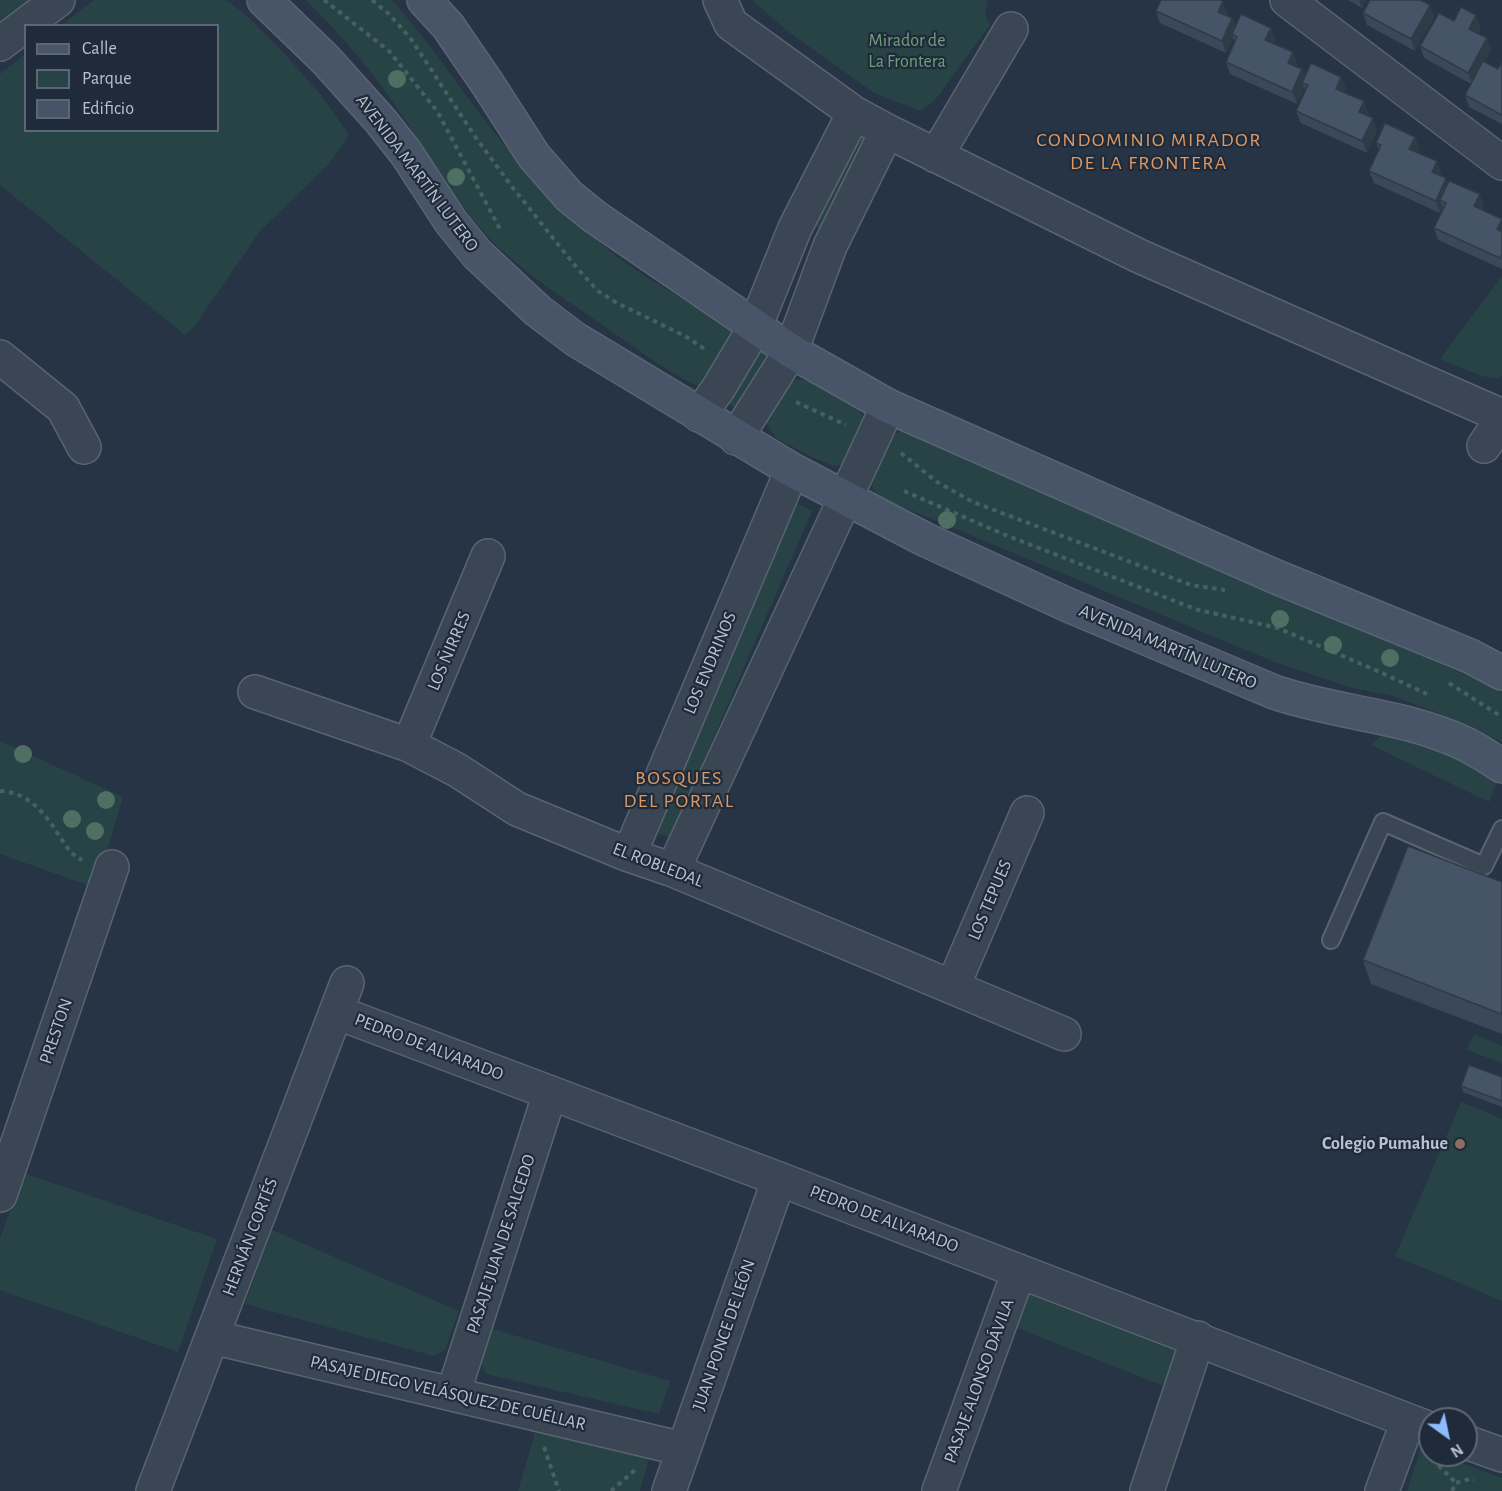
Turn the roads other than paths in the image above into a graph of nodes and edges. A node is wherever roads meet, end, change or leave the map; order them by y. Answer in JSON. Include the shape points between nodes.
{"nodes":[{"id":1,"x":58,"y":0,"type":"edge"},
{"id":2,"x":264,"y":0,"type":"edge"},
{"id":3,"x":424,"y":0,"type":"edge"},
{"id":4,"x":720,"y":0,"type":"edge"},
{"id":5,"x":1287,"y":0,"type":"edge"},
{"id":6,"x":26,"y":24,"type":"edge"},
{"id":7,"x":24,"y":26,"type":"edge"},
{"id":8,"x":1011,"y":28,"type":"dead end"},
{"id":9,"x":0,"y":44,"type":"edge"},
{"id":10,"x":854,"y":113,"type":"junction"},
{"id":11,"x":887,"y":131,"type":"junction"},
{"id":12,"x":936,"y":156,"type":"junction"},
{"id":13,"x":1502,"y":163,"type":"edge"},
{"id":14,"x":795,"y":228,"type":"junction"},
{"id":15,"x":831,"y":246,"type":"junction"},
{"id":16,"x":754,"y":327,"type":"junction"},
{"id":17,"x":791,"y":351,"type":"junction"},
{"id":18,"x":0,"y":357,"type":"edge"},
{"id":19,"x":888,"y":406,"type":"junction"},
{"id":20,"x":699,"y":415,"type":"junction"},
{"id":21,"x":1502,"y":417,"type":"edge"},
{"id":22,"x":736,"y":438,"type":"junction"},
{"id":23,"x":1484,"y":446,"type":"dead end"},
{"id":24,"x":84,"y":447,"type":"dead end"},
{"id":25,"x":792,"y":470,"type":"junction"},
{"id":26,"x":845,"y":497,"type":"junction"},
{"id":27,"x":488,"y":556,"type":"dead end"},
{"id":28,"x":1502,"y":673,"type":"edge"},
{"id":29,"x":255,"y":692,"type":"dead end"},
{"id":30,"x":409,"y":745,"type":"junction"},
{"id":31,"x":1502,"y":766,"type":"edge"},
{"id":32,"x":1027,"y":813,"type":"dead end"},
{"id":33,"x":1502,"y":829,"type":"edge"},
{"id":34,"x":629,"y":855,"type":"junction"},
{"id":35,"x":111,"y":867,"type":"road end"},
{"id":36,"x":672,"y":870,"type":"junction"},
{"id":37,"x":1331,"y":940,"type":"dead end"},
{"id":38,"x":953,"y":986,"type":"junction"},
{"id":39,"x":342,"y":998,"type":"joint"},
{"id":40,"x":1064,"y":1034,"type":"dead end"},
{"id":41,"x":550,"y":1093,"type":"junction"},
{"id":42,"x":779,"y":1179,"type":"junction"},
{"id":43,"x":0,"y":1195,"type":"edge"},
{"id":44,"x":1019,"y":1271,"type":"junction"},
{"id":45,"x":212,"y":1337,"type":"junction"},
{"id":46,"x":1198,"y":1338,"type":"junction"},
{"id":47,"x":453,"y":1394,"type":"junction"},
{"id":48,"x":1418,"y":1425,"type":"edge"},
{"id":49,"x":1418,"y":1427,"type":"edge"},
{"id":50,"x":1478,"y":1446,"type":"edge"},
{"id":51,"x":683,"y":1449,"type":"junction"},
{"id":52,"x":1502,"y":1455,"type":"edge"},
{"id":53,"x":153,"y":1491,"type":"edge"},
{"id":54,"x":669,"y":1491,"type":"edge"},
{"id":55,"x":939,"y":1491,"type":"edge"},
{"id":56,"x":1147,"y":1491,"type":"edge"},
{"id":57,"x":1382,"y":1491,"type":"edge"}],
"edges":[{"from":1,"to":6,"type":"street"},
{"from":2,"to":20,"type":"street","name":"AVENIDA MARTÍN LUTERO","via":[[380,120],[477,254],[538,311],[575,339]]},
{"from":3,"to":16,"type":"street","via":[[448,26],[534,156],[569,196]]},
{"from":4,"to":10,"type":"street","via":[[731,24]]},
{"from":5,"to":13,"type":"street"},
{"from":7,"to":9,"type":"street"},
{"from":8,"to":12,"type":"street"},
{"from":10,"to":11,"type":"street"},
{"from":10,"to":14,"type":"street"},
{"from":11,"to":12,"type":"street"},
{"from":11,"to":15,"type":"street"},
{"from":12,"to":21,"type":"street","via":[[1139,256]]},
{"from":14,"to":15,"type":"street"},
{"from":14,"to":16,"type":"street"},
{"from":15,"to":17,"type":"street"},
{"from":16,"to":17,"type":"street"},
{"from":16,"to":20,"type":"street"},
{"from":17,"to":19,"type":"street"},
{"from":17,"to":22,"type":"street"},
{"from":18,"to":24,"type":"street","via":[[63,408]]},
{"from":19,"to":26,"type":"street"},
{"from":19,"to":28,"type":"street"},
{"from":20,"to":22,"type":"street","name":"AVENIDA MARTÍN LUTERO"},
{"from":21,"to":23,"type":"street"},
{"from":22,"to":25,"type":"street","name":"AVENIDA MARTÍN LUTERO"},
{"from":25,"to":26,"type":"street","name":"AVENIDA MARTÍN LUTERO"},
{"from":25,"to":34,"type":"street","name":"LOS ENDRINOS"},
{"from":26,"to":31,"type":"street","name":"AVENIDA MARTÍN LUTERO","via":[[926,540],[1202,662],[1303,702],[1441,734]]},
{"from":26,"to":36,"type":"street"},
{"from":27,"to":30,"type":"street","name":"LOS ÑIRRES"},
{"from":29,"to":30,"type":"street","name":"EL ROBLEDAL"},
{"from":30,"to":34,"type":"street","name":"EL ROBLEDAL","via":[[517,809]]},
{"from":32,"to":38,"type":"street","name":"LOS TEPUES"},
{"from":33,"to":37,"type":"lane","via":[[1484,866],[1383,822]]},
{"from":34,"to":36,"type":"street","name":"EL ROBLEDAL"},
{"from":35,"to":43,"type":"street","name":"PRESTON"},
{"from":36,"to":38,"type":"street","name":"EL ROBLEDAL"},
{"from":38,"to":40,"type":"street","name":"EL ROBLEDAL"},
{"from":39,"to":41,"type":"street","name":"PEDRO DE ALVARADO"},
{"from":39,"to":45,"type":"street","name":"HERNÁN CORTÉS"},
{"from":41,"to":42,"type":"street","name":"PEDRO DE ALVARADO"},
{"from":41,"to":47,"type":"street","name":"PASAJE JUAN DE SALCEDO"},
{"from":42,"to":44,"type":"street","name":"PEDRO DE ALVARADO"},
{"from":42,"to":51,"type":"street","name":"JUAN PONCE DE LEÓN"},
{"from":44,"to":46,"type":"street","name":"PEDRO DE ALVARADO"},
{"from":44,"to":55,"type":"street","name":"PASAJE ALONSO DÁVILA"},
{"from":45,"to":47,"type":"street","name":"PASAJE DIEGO VELÁSQUEZ DE CUÉLLAR"},
{"from":45,"to":53,"type":"street","name":"HERNÁN CORTÉS"},
{"from":46,"to":48,"type":"street","name":"PEDRO DE ALVARADO"},
{"from":46,"to":56,"type":"street"},
{"from":47,"to":51,"type":"street","name":"PASAJE DIEGO VELÁSQUEZ DE CUÉLLAR"},
{"from":49,"to":57,"type":"street"},
{"from":50,"to":52,"type":"street"},
{"from":51,"to":54,"type":"street","name":"JUAN PONCE DE LEÓN"}]}
